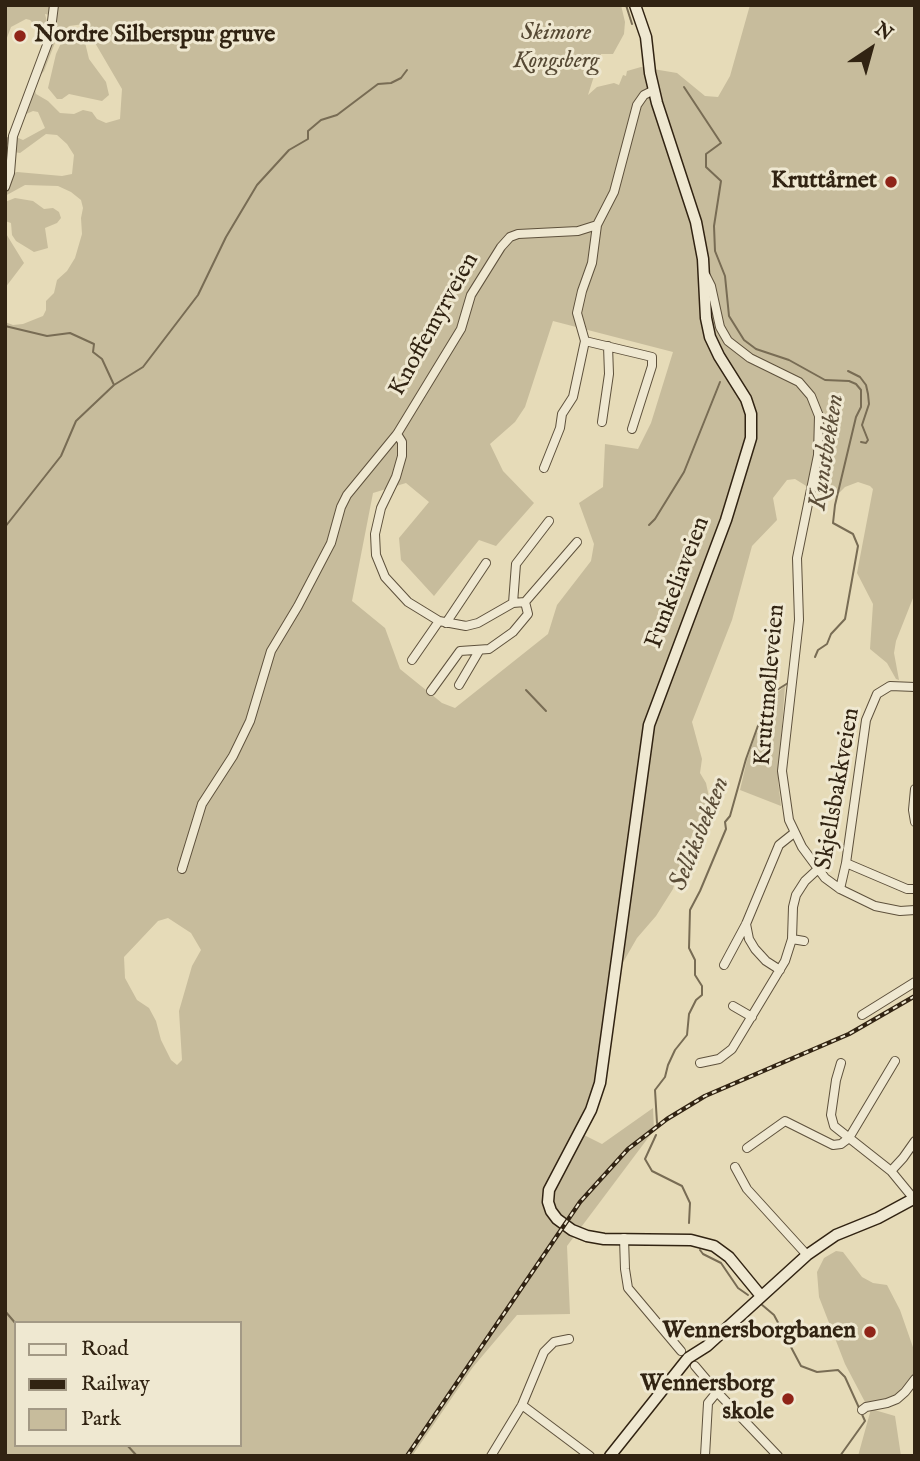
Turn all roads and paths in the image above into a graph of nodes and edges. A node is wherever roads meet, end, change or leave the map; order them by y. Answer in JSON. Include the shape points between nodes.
{"nodes":[{"id":1,"x":54,"y":5,"type":"edge"},
{"id":2,"x":635,"y":5,"type":"edge"},
{"id":3,"x":654,"y":90,"type":"junction"},
{"id":4,"x":5,"y":187,"type":"edge"},
{"id":5,"x":597,"y":225,"type":"junction"},
{"id":6,"x":705,"y":273,"type":"junction"},
{"id":7,"x":585,"y":341,"type":"junction"},
{"id":8,"x":608,"y":346,"type":"junction"},
{"id":9,"x":602,"y":422,"type":"dead end"},
{"id":10,"x":632,"y":429,"type":"dead end"},
{"id":11,"x":397,"y":434,"type":"junction"},
{"id":12,"x":544,"y":468,"type":"dead end"},
{"id":13,"x":549,"y":521,"type":"dead end"},
{"id":14,"x":577,"y":542,"type":"dead end"},
{"id":15,"x":486,"y":563,"type":"dead end"},
{"id":16,"x":525,"y":602,"type":"junction"},
{"id":17,"x":513,"y":603,"type":"junction"},
{"id":18,"x":443,"y":622,"type":"junction"},
{"id":19,"x":479,"y":651,"type":"junction"},
{"id":20,"x":412,"y":660,"type":"dead end"},
{"id":21,"x":459,"y":685,"type":"dead end"},
{"id":22,"x":915,"y":687,"type":"edge"},
{"id":23,"x":431,"y":691,"type":"dead end"},
{"id":24,"x":915,"y":789,"type":"edge"},
{"id":25,"x":915,"y":822,"type":"edge"},
{"id":26,"x":794,"y":833,"type":"junction"},
{"id":27,"x":846,"y":863,"type":"junction"},
{"id":28,"x":182,"y":869,"type":"dead end"},
{"id":29,"x":818,"y":869,"type":"junction"},
{"id":30,"x":915,"y":888,"type":"edge"},
{"id":31,"x":840,"y":889,"type":"junction"},
{"id":32,"x":915,"y":910,"type":"edge"},
{"id":33,"x":746,"y":925,"type":"junction"},
{"id":34,"x":792,"y":939,"type":"junction"},
{"id":35,"x":804,"y":941,"type":"dead end"},
{"id":36,"x":724,"y":965,"type":"dead end"},
{"id":37,"x":780,"y":970,"type":"junction"},
{"id":38,"x":915,"y":982,"type":"edge"},
{"id":39,"x":733,"y":1006,"type":"dead end"},
{"id":40,"x":862,"y":1014,"type":"dead end"},
{"id":41,"x":752,"y":1017,"type":"junction"},
{"id":42,"x":895,"y":1061,"type":"dead end"},
{"id":43,"x":700,"y":1063,"type":"dead end"},
{"id":44,"x":841,"y":1063,"type":"dead end"},
{"id":45,"x":849,"y":1138,"type":"junction"},
{"id":46,"x":915,"y":1141,"type":"edge"},
{"id":47,"x":747,"y":1148,"type":"dead end"},
{"id":48,"x":735,"y":1167,"type":"dead end"},
{"id":49,"x":891,"y":1171,"type":"junction"},
{"id":50,"x":913,"y":1202,"type":"edge"},
{"id":51,"x":620,"y":1238,"type":"junction"},
{"id":52,"x":807,"y":1255,"type":"junction"},
{"id":53,"x":761,"y":1296,"type":"junction"},
{"id":54,"x":569,"y":1339,"type":"dead end"},
{"id":55,"x":690,"y":1360,"type":"junction"},
{"id":56,"x":915,"y":1379,"type":"edge"},
{"id":57,"x":717,"y":1392,"type":"junction"},
{"id":58,"x":522,"y":1405,"type":"junction"},
{"id":59,"x":862,"y":1410,"type":"dead end"},
{"id":60,"x":491,"y":1456,"type":"edge"},
{"id":61,"x":590,"y":1456,"type":"edge"},
{"id":62,"x":610,"y":1456,"type":"edge"},
{"id":63,"x":705,"y":1456,"type":"edge"},
{"id":64,"x":778,"y":1456,"type":"edge"}],
"edges":[{"from":1,"to":4,"type":"street","via":[[50,37],[13,136]]},
{"from":2,"to":3,"type":"street","name":"Funkeliaveien","via":[[646,37]]},
{"from":3,"to":5,"type":"street","via":[[637,105],[614,192]]},
{"from":3,"to":6,"type":"street","name":"Funkeliaveien","via":[[696,222]]},
{"from":5,"to":7,"type":"street","via":[[578,313]]},
{"from":5,"to":11,"type":"street","name":"Knoffemyrveien","via":[[510,237],[471,295],[461,329]]},
{"from":6,"to":26,"type":"street","name":"Kruttmølleveien","via":[[719,327],[728,341],[750,358],[799,382],[819,416],[818,455],[797,549],[799,620],[782,771]]},
{"from":6,"to":51,"type":"street","name":"Funkeliaveien","via":[[710,337],[746,399],[751,438],[726,520],[649,725],[600,1083],[591,1111],[554,1182],[554,1201],[561,1215],[584,1230]]},
{"from":7,"to":8,"type":"street"},
{"from":7,"to":12,"type":"street","via":[[573,397],[562,414]]},
{"from":8,"to":9,"type":"street"},
{"from":8,"to":10,"type":"street","via":[[652,357]]},
{"from":11,"to":18,"type":"street","via":[[402,456],[381,508],[376,555],[386,577],[408,602]]},
{"from":11,"to":28,"type":"street","name":"Knoffemyrveien","via":[[341,507],[331,543],[271,651],[250,721],[202,804]]},
{"from":13,"to":17,"type":"street","via":[[516,564]]},
{"from":14,"to":16,"type":"street"},
{"from":15,"to":18,"type":"street"},
{"from":16,"to":17,"type":"street"},
{"from":16,"to":19,"type":"street","via":[[528,614],[519,626],[494,646]]},
{"from":17,"to":18,"type":"street","via":[[478,623]]},
{"from":18,"to":20,"type":"street"},
{"from":19,"to":21,"type":"street"},
{"from":19,"to":23,"type":"street","via":[[460,651]]},
{"from":22,"to":27,"type":"street","name":"Skjellsbakkveien","via":[[890,686],[877,694],[866,720]]},
{"from":24,"to":25,"type":"street"},
{"from":26,"to":29,"type":"street","name":"Kruttmølleveien"},
{"from":26,"to":33,"type":"street","via":[[779,845]]},
{"from":27,"to":30,"type":"street"},
{"from":27,"to":31,"type":"street","name":"Skjellsbakkveien"},
{"from":29,"to":31,"type":"street","name":"Kruttmølleveien"},
{"from":29,"to":34,"type":"street","via":[[796,895]]},
{"from":31,"to":32,"type":"street","name":"Kruttmølleveien","via":[[875,906]]},
{"from":33,"to":36,"type":"street"},
{"from":33,"to":37,"type":"street","via":[[755,949]]},
{"from":34,"to":35,"type":"street"},
{"from":34,"to":37,"type":"street"},
{"from":37,"to":41,"type":"street"},
{"from":38,"to":40,"type":"street"},
{"from":39,"to":41,"type":"street"},
{"from":41,"to":43,"type":"street","via":[[730,1052]]},
{"from":42,"to":45,"type":"street"},
{"from":44,"to":45,"type":"street","via":[[831,1115],[834,1126]]},
{"from":45,"to":47,"type":"street","via":[[833,1145],[785,1121]]},
{"from":45,"to":49,"type":"street"},
{"from":46,"to":49,"type":"street"},
{"from":48,"to":52,"type":"street","via":[[747,1189]]},
{"from":49,"to":50,"type":"street"},
{"from":50,"to":52,"type":"street","via":[[836,1235]]},
{"from":51,"to":53,"type":"street","name":"Funkeliaveien","via":[[691,1240],[714,1246]]},
{"from":51,"to":55,"type":"street","via":[[628,1288]]},
{"from":52,"to":53,"type":"street"},
{"from":53,"to":55,"type":"street"},
{"from":54,"to":58,"type":"street","via":[[554,1342],[544,1352]]},
{"from":55,"to":57,"type":"street"},
{"from":55,"to":62,"type":"street"},
{"from":56,"to":59,"type":"street","via":[[897,1399]]},
{"from":57,"to":63,"type":"street","via":[[708,1403]]},
{"from":57,"to":64,"type":"street"},
{"from":58,"to":60,"type":"street"},
{"from":58,"to":61,"type":"street"}]}
